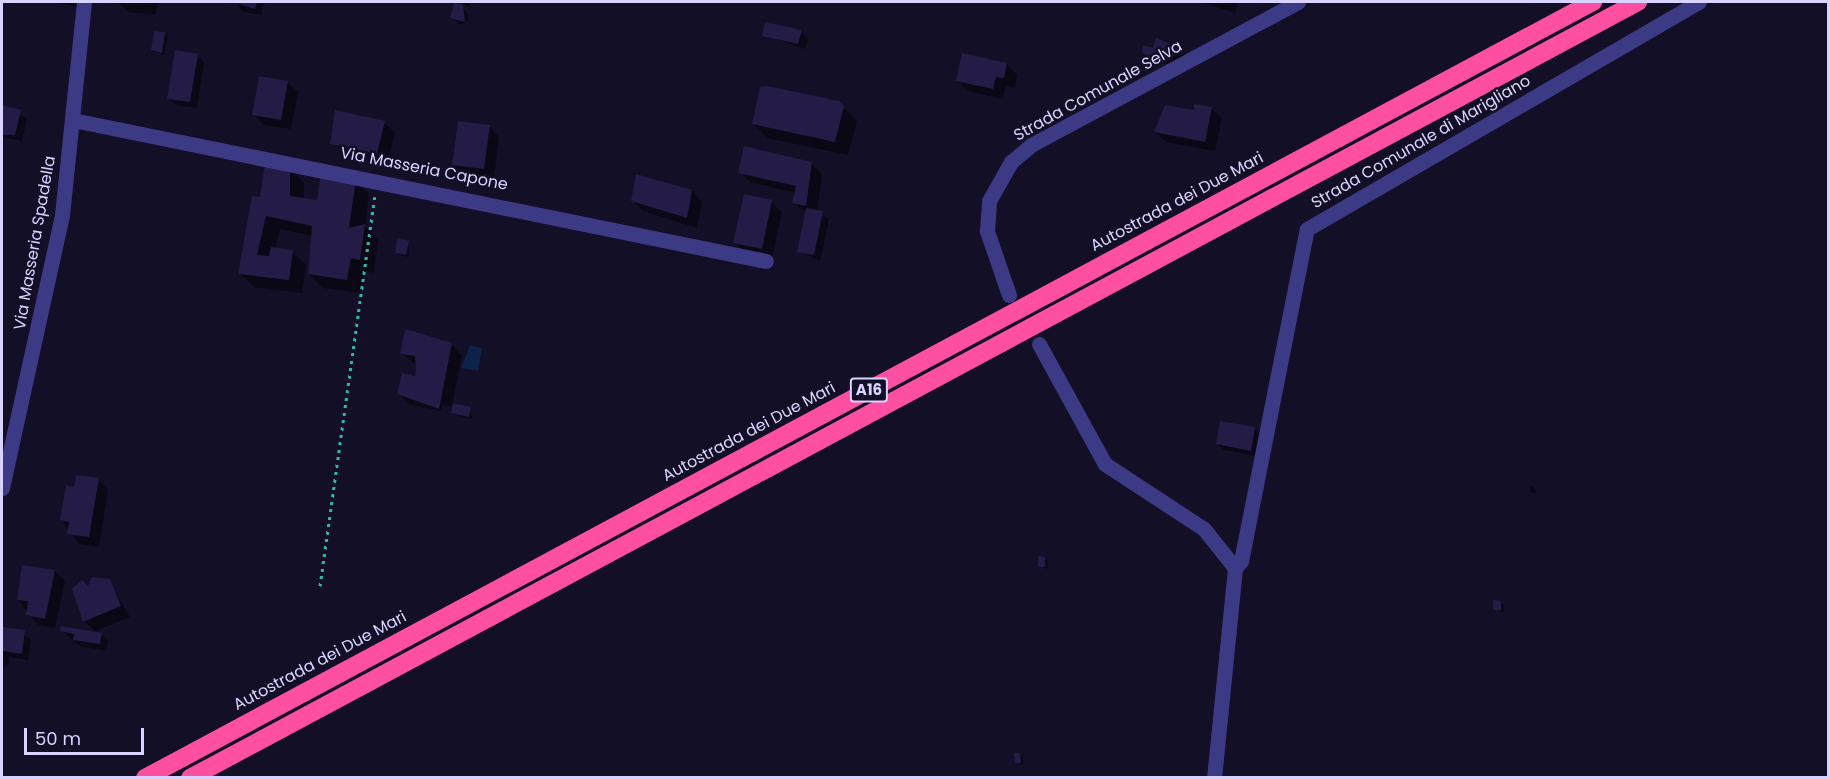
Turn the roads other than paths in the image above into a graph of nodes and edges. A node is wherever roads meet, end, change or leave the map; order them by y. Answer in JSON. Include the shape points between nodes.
{"nodes":[{"id":1,"x":84,"y":2,"type":"edge"},
{"id":2,"x":1298,"y":2,"type":"edge"},
{"id":3,"x":1593,"y":2,"type":"edge"},
{"id":4,"x":1638,"y":2,"type":"edge"},
{"id":5,"x":1699,"y":2,"type":"edge"},
{"id":6,"x":73,"y":120,"type":"junction"},
{"id":7,"x":766,"y":261,"type":"dead end"},
{"id":8,"x":1009,"y":295,"type":"dead end"},
{"id":9,"x":1039,"y":344,"type":"dead end"},
{"id":10,"x":8,"y":419,"type":"edge"},
{"id":11,"x":2,"y":488,"type":"edge"},
{"id":12,"x":1235,"y":568,"type":"junction"},
{"id":13,"x":145,"y":777,"type":"edge"},
{"id":14,"x":190,"y":777,"type":"edge"},
{"id":15,"x":1214,"y":777,"type":"edge"}],
"edges":[{"from":1,"to":6,"type":"street","name":"Via Masseria Spadella"},
{"from":2,"to":8,"type":"street","name":"Strada Comunale Selva","via":[[1031,145],[1011,162],[988,201],[987,231]]},
{"from":3,"to":13,"type":"highway","name":"Autostrada dei Due Mari","number":"A16"},
{"from":4,"to":14,"type":"highway","number":"A16"},
{"from":5,"to":12,"type":"street","name":"Strada Comunale di Marigliano","via":[[1307,229],[1241,561]]},
{"from":6,"to":7,"type":"street","name":"Via Masseria Capone","via":[[378,178]]},
{"from":6,"to":10,"type":"street","name":"Via Masseria Spadella","via":[[39,330]]},
{"from":9,"to":12,"type":"street","via":[[1106,464],[1204,530]]},
{"from":10,"to":11,"type":"street","name":"Via Masseria Spadella"},
{"from":12,"to":15,"type":"street"}]}
